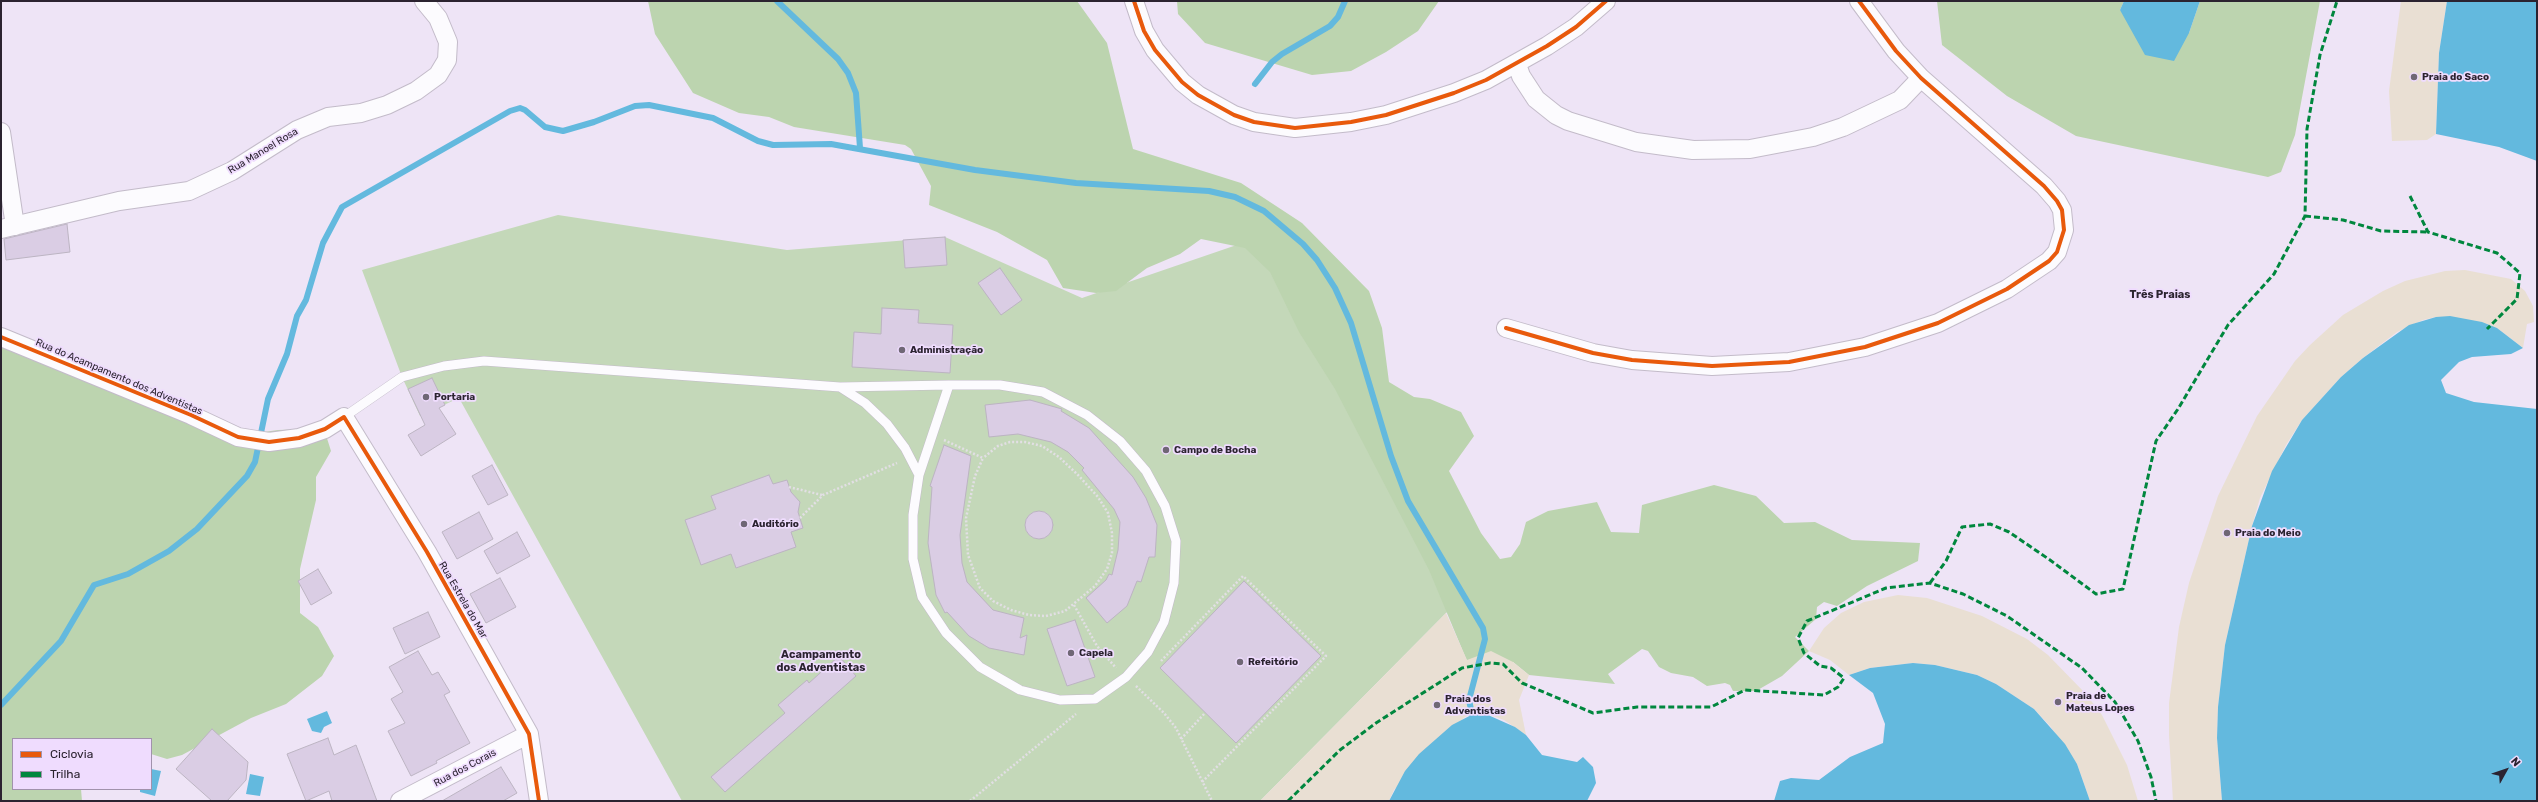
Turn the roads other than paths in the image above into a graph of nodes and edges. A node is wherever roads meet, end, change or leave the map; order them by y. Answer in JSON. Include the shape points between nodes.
{"nodes":[{"id":1,"x":424,"y":1,"type":"edge"},
{"id":2,"x":1134,"y":1,"type":"edge"},
{"id":3,"x":1606,"y":1,"type":"edge"},
{"id":4,"x":1859,"y":1,"type":"edge"},
{"id":5,"x":1517,"y":64,"type":"junction"},
{"id":6,"x":1921,"y":78,"type":"junction"},
{"id":7,"x":1,"y":132,"type":"edge"},
{"id":8,"x":8,"y":227,"type":"edge"},
{"id":9,"x":1506,"y":328,"type":"dead end"},
{"id":10,"x":1,"y":337,"type":"edge"},
{"id":11,"x":950,"y":385,"type":"junction"},
{"id":12,"x":840,"y":387,"type":"junction"},
{"id":13,"x":344,"y":417,"type":"junction"},
{"id":14,"x":919,"y":475,"type":"junction"},
{"id":15,"x":529,"y":734,"type":"junction"},
{"id":16,"x":400,"y":801,"type":"edge"},
{"id":17,"x":539,"y":801,"type":"edge"}],
"edges":[{"from":1,"to":8,"type":"street","name":"Rua Manoel Rosa","via":[[438,18],[448,42],[447,60],[438,75],[416,91],[387,105],[361,113],[328,117],[297,130],[232,171],[189,191],[119,201]]},
{"from":2,"to":5,"type":"street","via":[[1144,31],[1155,50],[1182,82],[1216,106],[1254,122],[1275,126],[1316,127],[1386,115],[1454,93]]},
{"from":3,"to":5,"type":"street","via":[[1576,27]]},
{"from":4,"to":6,"type":"street","via":[[1896,51]]},
{"from":5,"to":6,"type":"street","via":[[1521,76],[1536,99],[1568,121],[1636,142],[1693,150],[1750,149],[1813,137],[1843,127],[1900,100]]},
{"from":6,"to":9,"type":"street","via":[[2048,189],[2062,210],[2064,230],[2057,252],[2040,268],[2007,288],[1966,310],[1902,336],[1827,356],[1758,365],[1712,366],[1632,360]]},
{"from":7,"to":8,"type":"street"},
{"from":10,"to":13,"type":"street","name":"Rua do Acampamento dos Adventistas","via":[[238,437],[269,442],[299,438],[325,429]]},
{"from":11,"to":12,"type":"lane","name":"Rua do Acampamento dos Adventistas"},
{"from":11,"to":14,"type":"lane","via":[[931,433]]},
{"from":11,"to":14,"type":"lane","name":"Rua do Acampamento dos Adventistas","via":[[1000,385],[1043,392],[1093,420],[1120,441],[1146,471],[1165,506],[1176,541],[1174,583],[1164,622],[1148,652],[1126,677],[1095,699],[1060,700],[1020,690],[980,667],[946,633],[922,597],[913,559],[913,515]]},
{"from":12,"to":13,"type":"lane","name":"Rua do Acampamento dos Adventistas","via":[[484,361],[444,366],[402,377]]},
{"from":12,"to":14,"type":"lane","via":[[865,403],[887,424]]},
{"from":13,"to":15,"type":"street","name":"Rua Estrela do Mar","via":[[427,552]]},
{"from":15,"to":16,"type":"street","name":"Rua dos Corais"},
{"from":15,"to":17,"type":"street","name":"Rua Estrela do Mar"}]}
